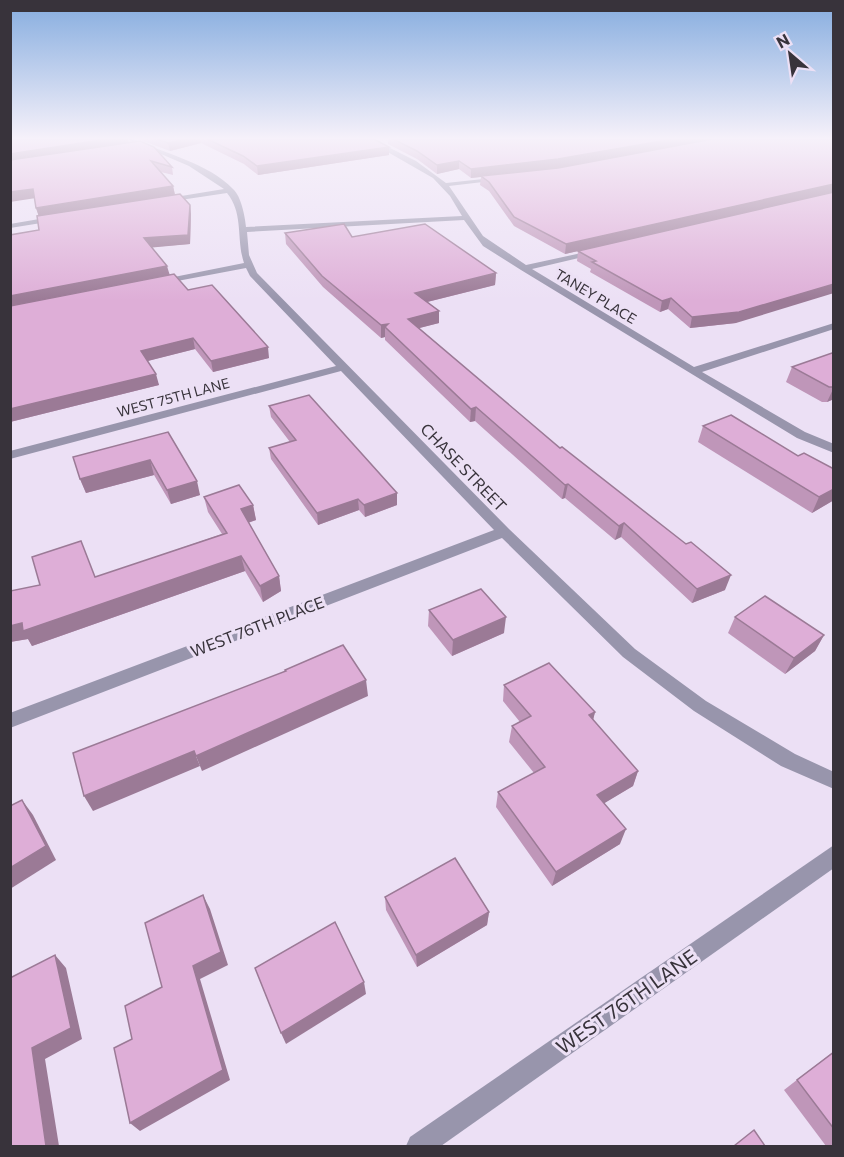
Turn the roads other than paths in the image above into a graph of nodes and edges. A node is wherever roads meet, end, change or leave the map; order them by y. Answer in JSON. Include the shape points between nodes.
{"nodes":[{"id":1,"x":212,"y":193,"type":"edge"},
{"id":2,"x":232,"y":193,"type":"edge"},
{"id":3,"x":450,"y":193,"type":"edge"},
{"id":4,"x":150,"y":203,"type":"edge"},
{"id":5,"x":69,"y":217,"type":"edge"},
{"id":6,"x":467,"y":218,"type":"junction"},
{"id":7,"x":10,"y":226,"type":"edge"},
{"id":8,"x":241,"y":230,"type":"junction"},
{"id":9,"x":604,"y":249,"type":"edge"},
{"id":10,"x":248,"y":265,"type":"junction"},
{"id":11,"x":524,"y":268,"type":"junction"},
{"id":12,"x":146,"y":286,"type":"edge"},
{"id":13,"x":834,"y":326,"type":"edge"},
{"id":14,"x":344,"y":367,"type":"junction"},
{"id":15,"x":693,"y":371,"type":"junction"},
{"id":16,"x":834,"y":449,"type":"edge"},
{"id":17,"x":10,"y":455,"type":"edge"},
{"id":18,"x":504,"y":532,"type":"junction"},
{"id":19,"x":10,"y":721,"type":"edge"},
{"id":20,"x":834,"y":781,"type":"edge"},
{"id":21,"x":834,"y":855,"type":"edge"},
{"id":22,"x":419,"y":1146,"type":"edge"}],
"edges":[{"from":1,"to":4,"type":"street"},
{"from":2,"to":8,"type":"street","name":"CHASE STREET","via":[[240,212]]},
{"from":3,"to":6,"type":"street","name":"TANEY PLACE"},
{"from":5,"to":7,"type":"street"},
{"from":6,"to":8,"type":"street"},
{"from":6,"to":11,"type":"street","name":"TANEY PLACE","via":[[474,233],[486,244]]},
{"from":8,"to":10,"type":"street","name":"CHASE STREET"},
{"from":9,"to":11,"type":"street"},
{"from":10,"to":12,"type":"street"},
{"from":10,"to":14,"type":"street","name":"CHASE STREET"},
{"from":11,"to":15,"type":"street","name":"TANEY PLACE"},
{"from":13,"to":15,"type":"street"},
{"from":14,"to":17,"type":"street","name":"WEST 75TH LANE"},
{"from":14,"to":18,"type":"street","name":"CHASE STREET"},
{"from":15,"to":16,"type":"street","name":"TANEY PLACE","via":[[801,435]]},
{"from":18,"to":19,"type":"street","name":"WEST 76TH PLACE"},
{"from":18,"to":20,"type":"street","name":"CHASE STREET","via":[[629,654],[700,706],[788,760]]},
{"from":21,"to":22,"type":"street","name":"WEST 76TH LANE"}]}
